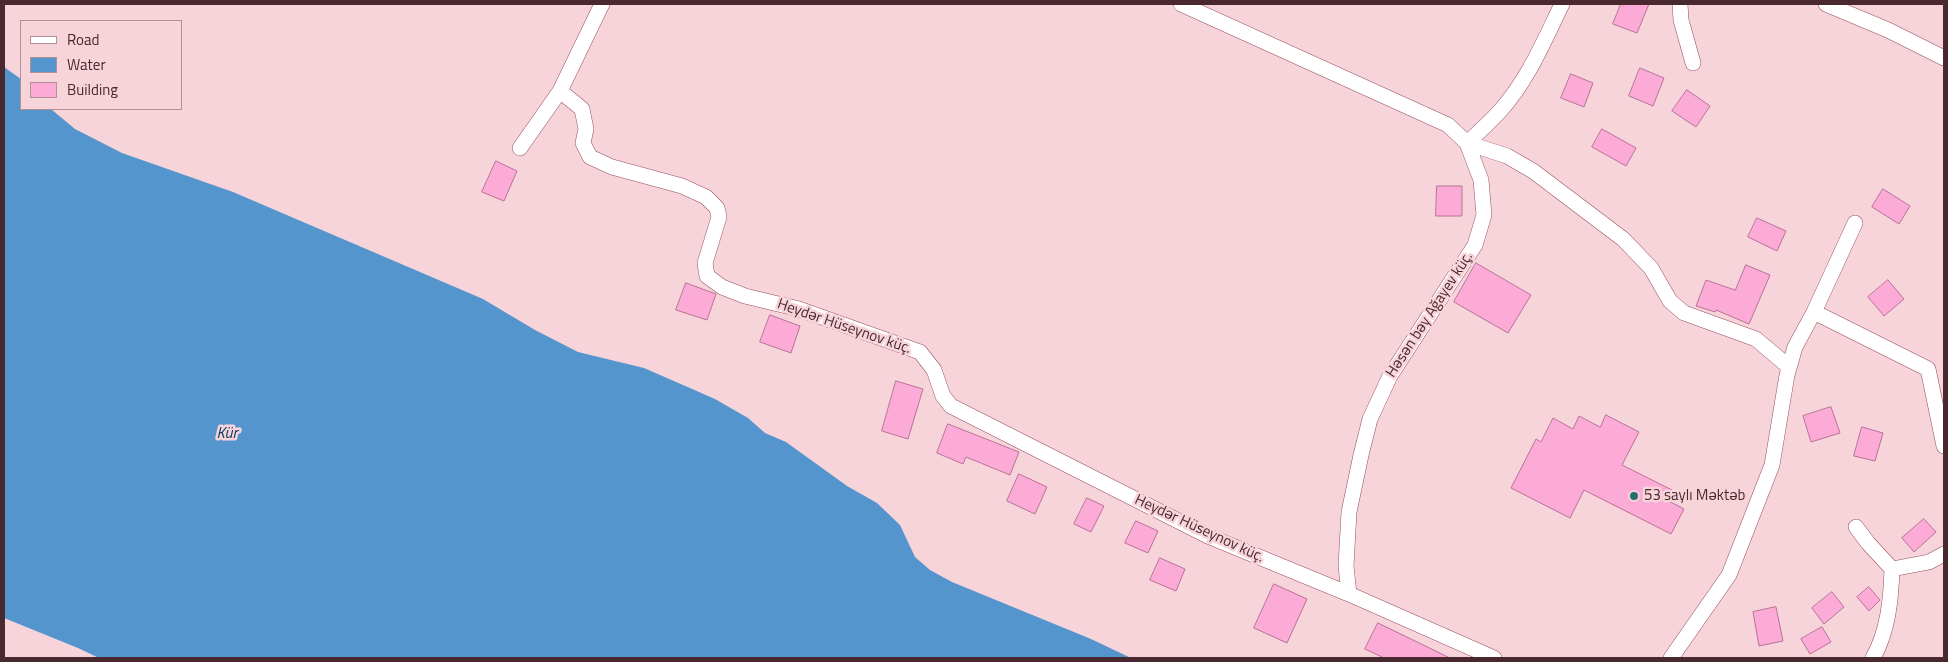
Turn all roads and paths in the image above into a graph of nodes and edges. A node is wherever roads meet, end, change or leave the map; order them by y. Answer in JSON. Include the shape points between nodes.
{"nodes":[{"id":1,"x":602,"y":4,"type":"edge"},
{"id":2,"x":1181,"y":4,"type":"edge"},
{"id":3,"x":1562,"y":4,"type":"edge"},
{"id":4,"x":1680,"y":4,"type":"edge"},
{"id":5,"x":1826,"y":4,"type":"edge"},
{"id":6,"x":1944,"y":58,"type":"edge"},
{"id":7,"x":1693,"y":63,"type":"dead end"},
{"id":8,"x":560,"y":91,"type":"junction"},
{"id":9,"x":1467,"y":144,"type":"junction"},
{"id":10,"x":520,"y":148,"type":"dead end"},
{"id":11,"x":1855,"y":223,"type":"dead end"},
{"id":12,"x":1814,"y":312,"type":"junction"},
{"id":13,"x":1789,"y":366,"type":"junction"},
{"id":14,"x":1944,"y":446,"type":"edge"},
{"id":15,"x":1856,"y":527,"type":"dead end"},
{"id":16,"x":1944,"y":554,"type":"edge"},
{"id":17,"x":1892,"y":569,"type":"junction"},
{"id":18,"x":1349,"y":594,"type":"junction"},
{"id":19,"x":1494,"y":658,"type":"edge"},
{"id":20,"x":1671,"y":658,"type":"edge"},
{"id":21,"x":1873,"y":658,"type":"edge"}],
"edges":[{"from":1,"to":8,"type":"street"},
{"from":2,"to":9,"type":"street","name":"Həsən bəy Ağayev küç.","via":[[1448,126]]},
{"from":3,"to":9,"type":"street","via":[[1521,82],[1501,110]]},
{"from":4,"to":7,"type":"street"},
{"from":5,"to":6,"type":"street"},
{"from":8,"to":10,"type":"street"},
{"from":8,"to":18,"type":"street","name":"Heydər Hüseynov küç.","via":[[582,108],[586,129],[583,143],[590,157],[612,167],[682,186],[706,197],[717,208],[719,217],[704,263],[707,276],[722,288],[799,309],[920,352],[934,370],[943,396],[951,406],[1208,536]]},
{"from":9,"to":13,"type":"street","via":[[1507,156],[1533,171],[1623,239],[1651,268],[1670,301],[1684,313],[1756,339]]},
{"from":9,"to":18,"type":"street","name":"Həsən bəy Ağayev küç.","via":[[1481,180],[1484,215],[1475,245],[1390,376],[1370,419],[1349,512],[1346,566]]},
{"from":11,"to":12,"type":"street"},
{"from":12,"to":13,"type":"street","via":[[1795,347]]},
{"from":12,"to":14,"type":"street","via":[[1928,369]]},
{"from":13,"to":20,"type":"street","via":[[1772,465],[1729,575]]},
{"from":15,"to":17,"type":"street"},
{"from":16,"to":17,"type":"street","via":[[1929,562]]},
{"from":17,"to":21,"type":"street","via":[[1892,597],[1882,642]]},
{"from":18,"to":19,"type":"street","name":"Heydər Hüseynov küç."}]}
